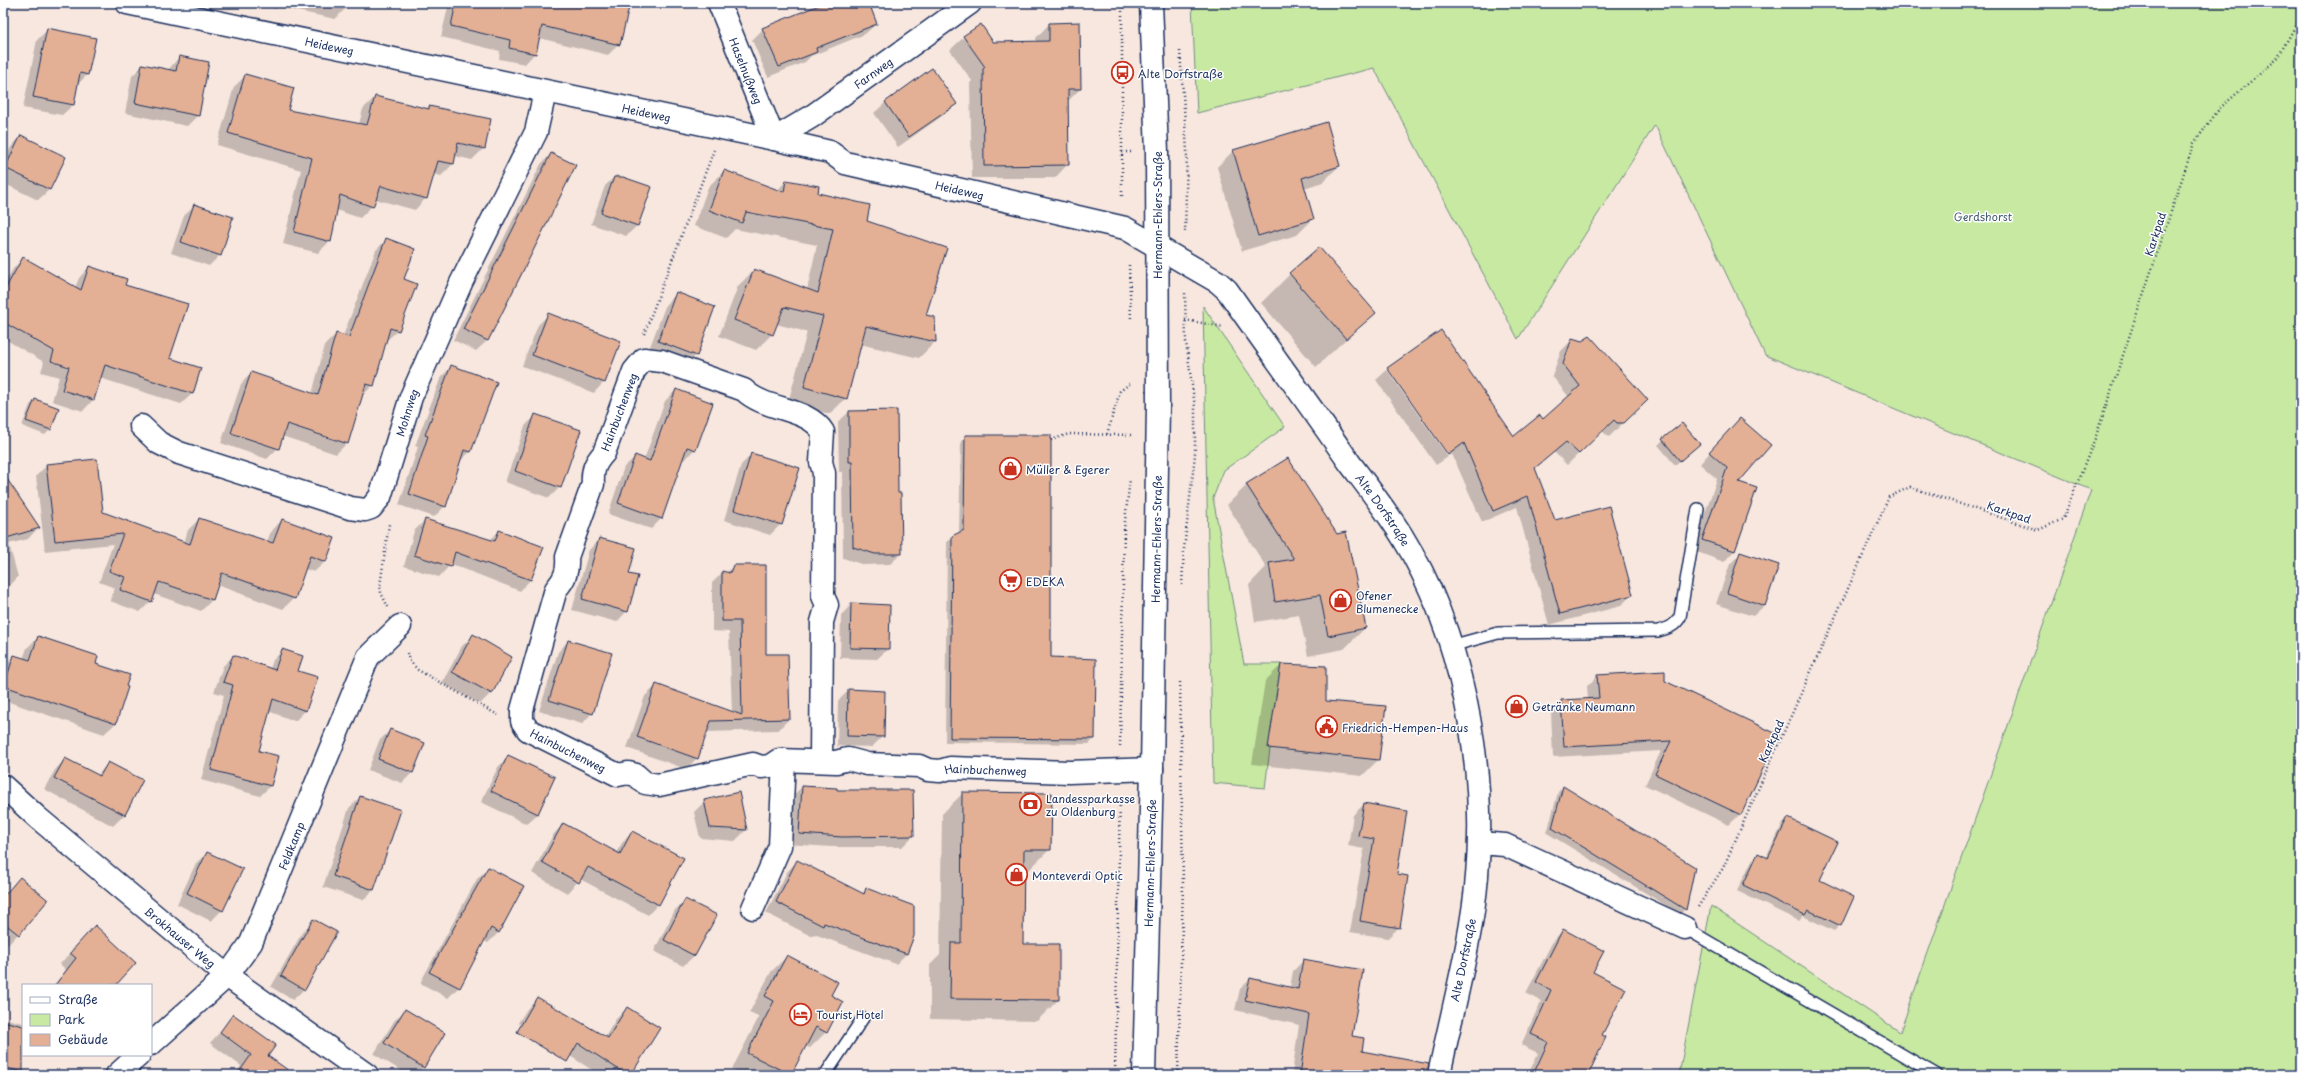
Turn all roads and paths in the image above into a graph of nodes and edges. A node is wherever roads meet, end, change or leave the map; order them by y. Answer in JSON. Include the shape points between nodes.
{"nodes":[{"id":1,"x":127,"y":3,"type":"edge"},
{"id":2,"x":718,"y":3,"type":"edge"},
{"id":3,"x":970,"y":3,"type":"edge"},
{"id":4,"x":1122,"y":3,"type":"edge"},
{"id":5,"x":1151,"y":3,"type":"edge"},
{"id":6,"x":2301,"y":16,"type":"edge"},
{"id":7,"x":1179,"y":48,"type":"dead end"},
{"id":8,"x":545,"y":92,"type":"junction"},
{"id":9,"x":722,"y":127,"type":"junction"},
{"id":10,"x":774,"y":139,"type":"junction"},
{"id":11,"x":1122,"y":198,"type":"dead end"},
{"id":12,"x":1157,"y":246,"type":"junction"},
{"id":13,"x":1185,"y":264,"type":"junction"},
{"id":14,"x":1129,"y":265,"type":"dead end"},
{"id":15,"x":1131,"y":321,"type":"dead end"},
{"id":16,"x":644,"y":359,"type":"junction"},
{"id":17,"x":1132,"y":375,"type":"dead end"},
{"id":18,"x":1132,"y":382,"type":"junction"},
{"id":19,"x":1132,"y":390,"type":"dead end"},
{"id":20,"x":141,"y":426,"type":"dead end"},
{"id":21,"x":1132,"y":427,"type":"dead end"},
{"id":22,"x":1107,"y":434,"type":"junction"},
{"id":23,"x":1133,"y":435,"type":"junction"},
{"id":24,"x":1051,"y":440,"type":"dead end"},
{"id":25,"x":1132,"y":443,"type":"dead end"},
{"id":26,"x":1131,"y":473,"type":"dead end"},
{"id":27,"x":371,"y":508,"type":"junction"},
{"id":28,"x":1698,"y":509,"type":"dead end"},
{"id":29,"x":1182,"y":587,"type":"dead end"},
{"id":30,"x":400,"y":626,"type":"junction"},
{"id":31,"x":1451,"y":646,"type":"junction"},
{"id":32,"x":1180,"y":676,"type":"dead end"},
{"id":33,"x":522,"y":721,"type":"junction"},
{"id":34,"x":784,"y":760,"type":"junction"},
{"id":35,"x":821,"y":761,"type":"junction"},
{"id":36,"x":1152,"y":769,"type":"junction"},
{"id":37,"x":1120,"y":770,"type":"junction"},
{"id":38,"x":3,"y":786,"type":"edge"},
{"id":39,"x":1479,"y":843,"type":"junction"},
{"id":40,"x":753,"y":908,"type":"dead end"},
{"id":41,"x":1686,"y":928,"type":"junction"},
{"id":42,"x":227,"y":976,"type":"junction"},
{"id":43,"x":864,"y":1018,"type":"dead end"},
{"id":44,"x":152,"y":1043,"type":"edge"},
{"id":45,"x":138,"y":1056,"type":"edge"},
{"id":46,"x":117,"y":1075,"type":"edge"},
{"id":47,"x":367,"y":1075,"type":"edge"},
{"id":48,"x":825,"y":1075,"type":"edge"},
{"id":49,"x":1115,"y":1075,"type":"edge"},
{"id":50,"x":1144,"y":1075,"type":"edge"},
{"id":51,"x":1178,"y":1075,"type":"edge"},
{"id":52,"x":1439,"y":1075,"type":"edge"},
{"id":53,"x":1937,"y":1075,"type":"edge"}],
"edges":[{"from":1,"to":8,"type":"street","name":"Heideweg"},
{"from":2,"to":10,"type":"street","name":"Haselnußweg"},
{"from":3,"to":10,"type":"street","name":"Farnweg","via":[[811,117]]},
{"from":4,"to":11,"type":"path"},
{"from":5,"to":12,"type":"street","name":"Hermann-Ehlers-Straße","via":[[1157,152]]},
{"from":6,"to":41,"type":"path","name":"Karkpad","via":[[2277,59],[2220,108],[2194,143],[2096,436],[2063,519],[2038,530],[1910,486],[1889,497],[1723,868]]},
{"from":7,"to":13,"type":"path","via":[[1187,151]]},
{"from":8,"to":9,"type":"street","name":"Heideweg"},
{"from":8,"to":27,"type":"street","name":"Mohnweg","via":[[536,132],[494,213],[436,338],[411,398],[383,489]]},
{"from":9,"to":10,"type":"street","name":"Heideweg"},
{"from":9,"to":16,"type":"path","via":[[644,336]]},
{"from":10,"to":12,"type":"street","name":"Heideweg","via":[[830,152],[845,163],[1125,228]]},
{"from":12,"to":13,"type":"street","name":"Alte Dorfstraße"},
{"from":12,"to":36,"type":"street","name":"Hermann-Ehlers-Straße","via":[[1158,406]]},
{"from":13,"to":29,"type":"path","via":[[1186,342],[1195,407],[1195,455]]},
{"from":13,"to":31,"type":"street","name":"Alte Dorfstraße","via":[[1210,277],[1227,290],[1402,536],[1432,596]]},
{"from":14,"to":15,"type":"path"},
{"from":16,"to":33,"type":"street","name":"Hainbuchenweg","via":[[634,371],[604,453],[592,473],[593,484],[567,557],[568,568],[564,580],[556,590],[522,710]]},
{"from":16,"to":35,"type":"street","via":[[662,361],[744,390],[752,398],[816,422],[823,432],[823,596],[827,605],[822,622]]},
{"from":17,"to":18,"type":"path"},
{"from":18,"to":19,"type":"path"},
{"from":18,"to":22,"type":"path","via":[[1120,391]]},
{"from":20,"to":27,"type":"street","via":[[159,443],[179,454],[350,508]]},
{"from":21,"to":23,"type":"path"},
{"from":22,"to":23,"type":"path"},
{"from":22,"to":24,"type":"path","via":[[1069,434]]},
{"from":23,"to":25,"type":"path"},
{"from":26,"to":37,"type":"path","via":[[1124,529]]},
{"from":27,"to":30,"type":"path","via":[[385,518],[389,526],[381,592]]},
{"from":28,"to":31,"type":"lane","via":[[1680,617],[1676,624],[1669,628],[1498,633]]},
{"from":30,"to":33,"type":"path","via":[[413,666],[510,722]]},
{"from":30,"to":42,"type":"street","name":"Feldkamp","via":[[368,658],[257,932],[244,955]]},
{"from":31,"to":39,"type":"street","name":"Alte Dorfstraße","via":[[1470,721],[1480,808]]},
{"from":32,"to":51,"type":"path","via":[[1183,884]]},
{"from":33,"to":34,"type":"street","name":"Hainbuchenweg","via":[[528,730],[585,760],[618,775],[636,775],[652,784],[673,782],[753,764],[770,766]]},
{"from":34,"to":35,"type":"street","name":"Hainbuchenweg"},
{"from":34,"to":40,"type":"street","via":[[780,846]]},
{"from":35,"to":37,"type":"street","name":"Hainbuchenweg","via":[[858,760],[868,764],[919,766],[940,771],[950,768],[1069,772]]},
{"from":36,"to":37,"type":"street","name":"Hainbuchenweg"},
{"from":36,"to":50,"type":"street","name":"Hermann-Ehlers-Straße"},
{"from":37,"to":49,"type":"path"},
{"from":38,"to":42,"type":"street","name":"Brokhauser Weg"},
{"from":39,"to":41,"type":"street","via":[[1505,845]]},
{"from":39,"to":52,"type":"street","name":"Alte Dorfstraße","via":[[1474,907]]},
{"from":41,"to":53,"type":"lane"},
{"from":42,"to":44,"type":"street","name":"Feldkamp"},
{"from":42,"to":47,"type":"street","name":"Brokhauser Weg"},
{"from":43,"to":48,"type":"lane"},
{"from":45,"to":46,"type":"street"}]}
